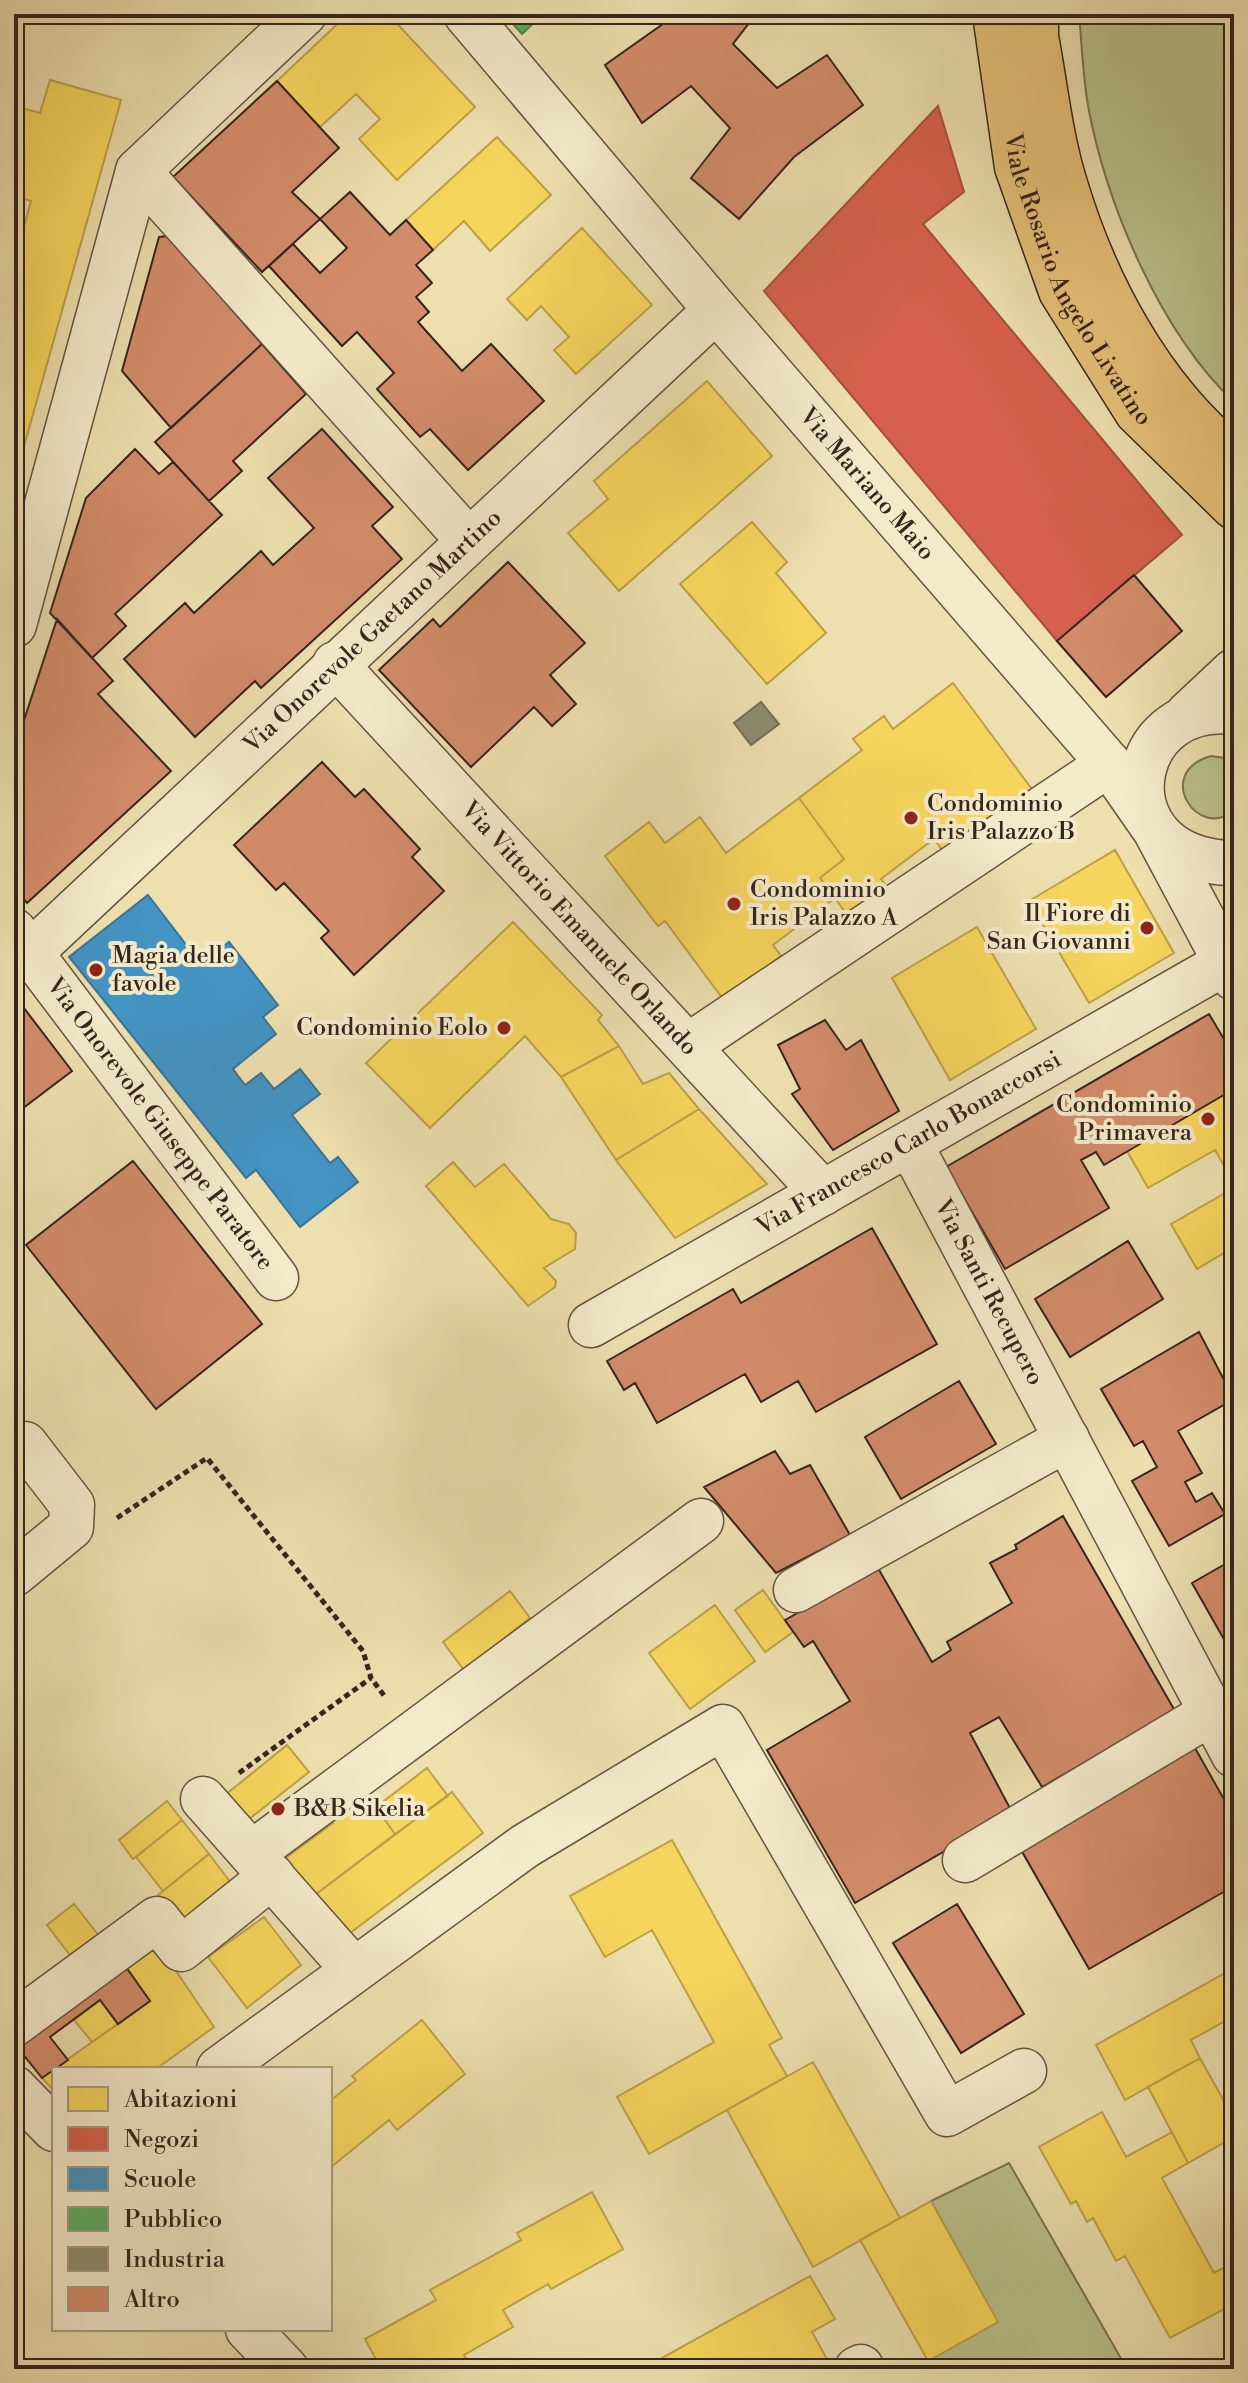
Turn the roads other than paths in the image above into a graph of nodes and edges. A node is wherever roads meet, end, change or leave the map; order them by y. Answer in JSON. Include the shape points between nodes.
{"nodes":[{"id":1,"x":304,"y":14,"type":"edge"},
{"id":2,"x":466,"y":14,"type":"edge"},
{"id":3,"x":995,"y":14,"type":"edge"},
{"id":4,"x":1036,"y":14,"type":"edge"},
{"id":5,"x":138,"y":171,"type":"junction"},
{"id":6,"x":716,"y":310,"type":"junction"},
{"id":7,"x":1234,"y":457,"type":"edge"},
{"id":8,"x":1234,"y":507,"type":"edge"},
{"id":9,"x":468,"y":540,"type":"junction"},
{"id":10,"x":14,"y":625,"type":"edge"},
{"id":11,"x":335,"y":664,"type":"junction"},
{"id":12,"x":1234,"y":671,"type":"edge"},
{"id":13,"x":1234,"y":712,"type":"edge"},
{"id":14,"x":1188,"y":714,"type":"junction"},
{"id":15,"x":1109,"y":764,"type":"junction"},
{"id":16,"x":1155,"y":830,"type":"junction"},
{"id":17,"x":1234,"y":862,"type":"edge"},
{"id":18,"x":22,"y":942,"type":"edge"},
{"id":19,"x":1230,"y":971,"type":"edge"},
{"id":20,"x":688,"y":1046,"type":"junction"},
{"id":21,"x":910,"y":1144,"type":"junction"},
{"id":22,"x":823,"y":1193,"type":"junction"},
{"id":23,"x":276,"y":1278,"type":"dead end"},
{"id":24,"x":591,"y":1325,"type":"dead end"},
{"id":25,"x":1067,"y":1439,"type":"junction"},
{"id":26,"x":25,"y":1444,"type":"dead end"},
{"id":27,"x":701,"y":1521,"type":"dead end"},
{"id":28,"x":14,"y":1574,"type":"edge"},
{"id":29,"x":796,"y":1590,"type":"dead end"},
{"id":30,"x":1211,"y":1713,"type":"junction"},
{"id":31,"x":1234,"y":1755,"type":"edge"},
{"id":32,"x":203,"y":1799,"type":"road end"},
{"id":33,"x":965,"y":1860,"type":"dead end"},
{"id":34,"x":262,"y":1865,"type":"junction"},
{"id":35,"x":354,"y":1970,"type":"junction"},
{"id":36,"x":14,"y":2024,"type":"edge"},
{"id":37,"x":222,"y":2067,"type":"edge"},
{"id":38,"x":1024,"y":2071,"type":"dead end"},
{"id":39,"x":14,"y":2088,"type":"edge"},
{"id":40,"x":52,"y":2127,"type":"edge"},
{"id":41,"x":250,"y":2331,"type":"edge"},
{"id":42,"x":286,"y":2369,"type":"edge"}],
"edges":[{"from":1,"to":5,"type":"street"},
{"from":2,"to":6,"type":"street","name":"Via Mariano Maio"},
{"from":3,"to":8,"type":"main road","name":"Viale Rosario Angelo Livatino","via":[[1017,167],[1061,291],[1137,412]]},
{"from":4,"to":7,"type":"main road","name":"Viale Rosario Angelo Livatino","via":[[1063,178],[1092,265],[1152,368]]},
{"from":5,"to":9,"type":"street"},
{"from":5,"to":10,"type":"street"},
{"from":6,"to":9,"type":"street","name":"Via Onorevole Gaetano Martino"},
{"from":6,"to":15,"type":"street","name":"Via Mariano Maio"},
{"from":9,"to":11,"type":"street","name":"Via Onorevole Gaetano Martino"},
{"from":11,"to":18,"type":"street","name":"Via Onorevole Gaetano Martino"},
{"from":11,"to":20,"type":"street","name":"Via Vittorio Emanuele Orlando"},
{"from":12,"to":14,"type":"street"},
{"from":13,"to":14,"type":"street"},
{"from":14,"to":16,"type":"street","via":[[1150,751],[1142,777],[1143,804]]},
{"from":15,"to":16,"type":"street","name":"Via Mariano Maio"},
{"from":15,"to":20,"type":"street"},
{"from":16,"to":17,"type":"street","via":[[1179,852],[1211,862]]},
{"from":16,"to":19,"type":"street","name":"Via Mariano Maio"},
{"from":18,"to":23,"type":"street","name":"Via Onorevole Giuseppe Paratore"},
{"from":19,"to":21,"type":"street","name":"Via Francesco Carlo Bonaccorsi"},
{"from":20,"to":22,"type":"street","name":"Via Vittorio Emanuele Orlando"},
{"from":21,"to":22,"type":"street","name":"Via Francesco Carlo Bonaccorsi"},
{"from":21,"to":25,"type":"street","name":"Via Santi Recupero"},
{"from":22,"to":24,"type":"street","name":"Via Francesco Carlo Bonaccorsi"},
{"from":25,"to":29,"type":"street"},
{"from":25,"to":30,"type":"street","name":"Via Santi Recupero"},
{"from":26,"to":28,"type":"street","via":[[72,1505],[71,1527]]},
{"from":27,"to":34,"type":"street","via":[[412,1735]]},
{"from":30,"to":31,"type":"street","name":"Via Santi Recupero"},
{"from":30,"to":33,"type":"street"},
{"from":32,"to":34,"type":"street"},
{"from":34,"to":35,"type":"street"},
{"from":34,"to":36,"type":"street","via":[[181,1949],[157,1919]]},
{"from":35,"to":37,"type":"street"},
{"from":35,"to":38,"type":"street","via":[[525,1846],[723,1727],[947,2114]]},
{"from":39,"to":40,"type":"street"},
{"from":41,"to":42,"type":"street"}]}
